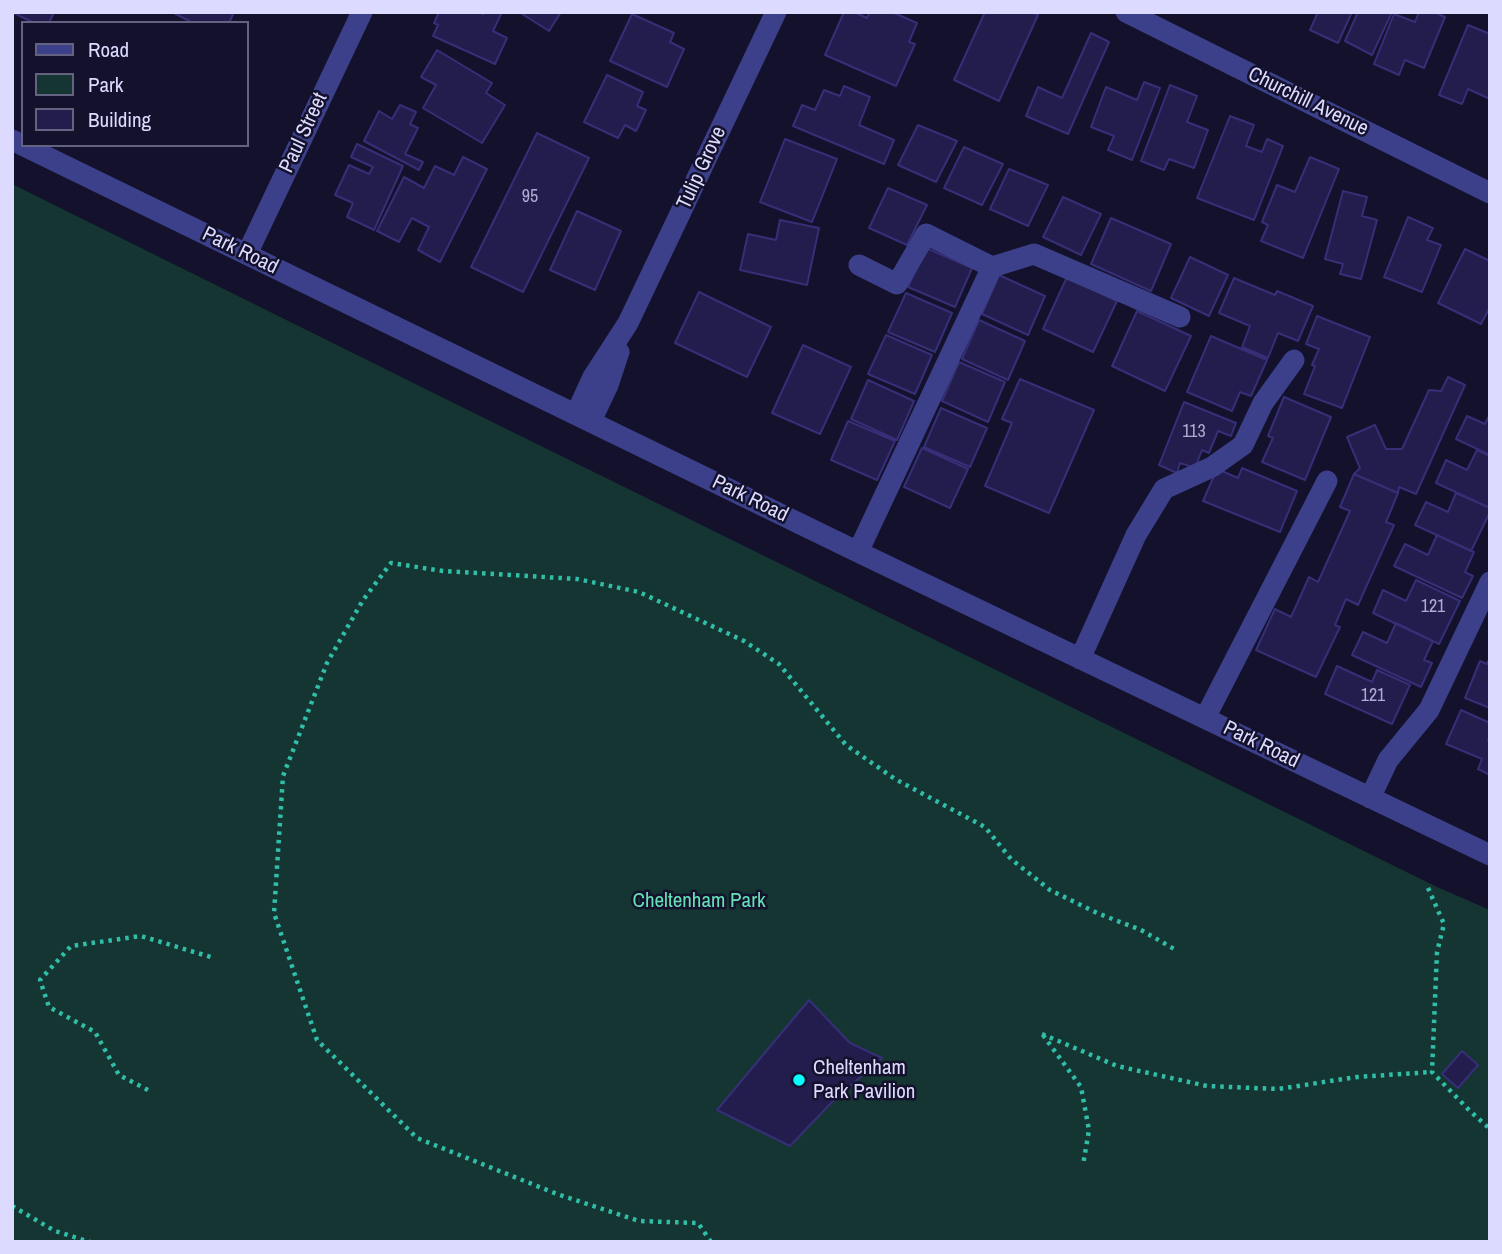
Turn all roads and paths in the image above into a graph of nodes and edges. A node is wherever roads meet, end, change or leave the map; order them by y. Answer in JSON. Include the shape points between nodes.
{"nodes":[{"id":1,"x":362,"y":12,"type":"edge"},
{"id":2,"x":776,"y":12,"type":"edge"},
{"id":3,"x":1126,"y":12,"type":"edge"},
{"id":4,"x":26,"y":147,"type":"edge"},
{"id":5,"x":1490,"y":193,"type":"edge"},
{"id":6,"x":247,"y":254,"type":"junction"},
{"id":7,"x":859,"y":265,"type":"dead end"},
{"id":8,"x":992,"y":267,"type":"junction"},
{"id":9,"x":1180,"y":317,"type":"dead end"},
{"id":10,"x":1294,"y":360,"type":"dead end"},
{"id":11,"x":583,"y":417,"type":"junction"},
{"id":12,"x":1327,"y":481,"type":"dead end"},
{"id":13,"x":858,"y":552,"type":"junction"},
{"id":14,"x":1490,"y":582,"type":"edge"},
{"id":15,"x":1080,"y":659,"type":"junction"},
{"id":16,"x":1205,"y":718,"type":"junction"},
{"id":17,"x":1370,"y":798,"type":"junction"},
{"id":18,"x":1490,"y":855,"type":"edge"},
{"id":19,"x":1428,"y":888,"type":"dead end"},
{"id":20,"x":1176,"y":950,"type":"dead end"},
{"id":21,"x":214,"y":958,"type":"dead end"},
{"id":22,"x":1432,"y":1072,"type":"junction"},
{"id":23,"x":148,"y":1090,"type":"dead end"},
{"id":24,"x":1490,"y":1129,"type":"edge"},
{"id":25,"x":1083,"y":1165,"type":"dead end"},
{"id":26,"x":12,"y":1206,"type":"edge"},
{"id":27,"x":90,"y":1242,"type":"edge"},
{"id":28,"x":711,"y":1242,"type":"edge"}],
"edges":[{"from":1,"to":6,"type":"street","name":"Paul Street"},
{"from":2,"to":11,"type":"street","name":"Tulip Grove","via":[[628,323],[593,377]]},
{"from":3,"to":5,"type":"street","name":"Churchill Avenue"},
{"from":4,"to":6,"type":"street","name":"Park Road"},
{"from":6,"to":11,"type":"street","name":"Park Road"},
{"from":7,"to":8,"type":"street","via":[[897,284],[926,234]]},
{"from":8,"to":9,"type":"street","via":[[1034,254]]},
{"from":8,"to":13,"type":"street"},
{"from":10,"to":15,"type":"street","via":[[1263,403],[1243,445],[1212,467],[1164,489],[1136,535]]},
{"from":11,"to":13,"type":"street","name":"Park Road"},
{"from":12,"to":16,"type":"street"},
{"from":13,"to":15,"type":"street","name":"Park Road"},
{"from":14,"to":17,"type":"street","via":[[1429,710],[1388,760]]},
{"from":15,"to":16,"type":"street","name":"Park Road"},
{"from":16,"to":17,"type":"street","name":"Park Road"},
{"from":17,"to":18,"type":"street","name":"Park Road"},
{"from":19,"to":22,"type":"path","via":[[1444,924],[1437,952]]},
{"from":20,"to":28,"type":"path","via":[[1050,890],[1011,859],[985,827],[895,779],[846,745],[779,664],[744,641],[639,592],[577,579],[443,571],[391,563],[363,600],[327,663],[283,776],[274,913],[317,1040],[417,1138],[639,1221],[698,1223]]},
{"from":21,"to":23,"type":"path","via":[[141,936],[71,946],[40,980],[49,1007],[96,1032],[119,1075]]},
{"from":22,"to":24,"type":"path"},
{"from":22,"to":25,"type":"path","via":[[1278,1089],[1207,1086],[1118,1066],[1042,1034],[1081,1087],[1089,1130]]},
{"from":26,"to":27,"type":"path","via":[[55,1231]]}]}
